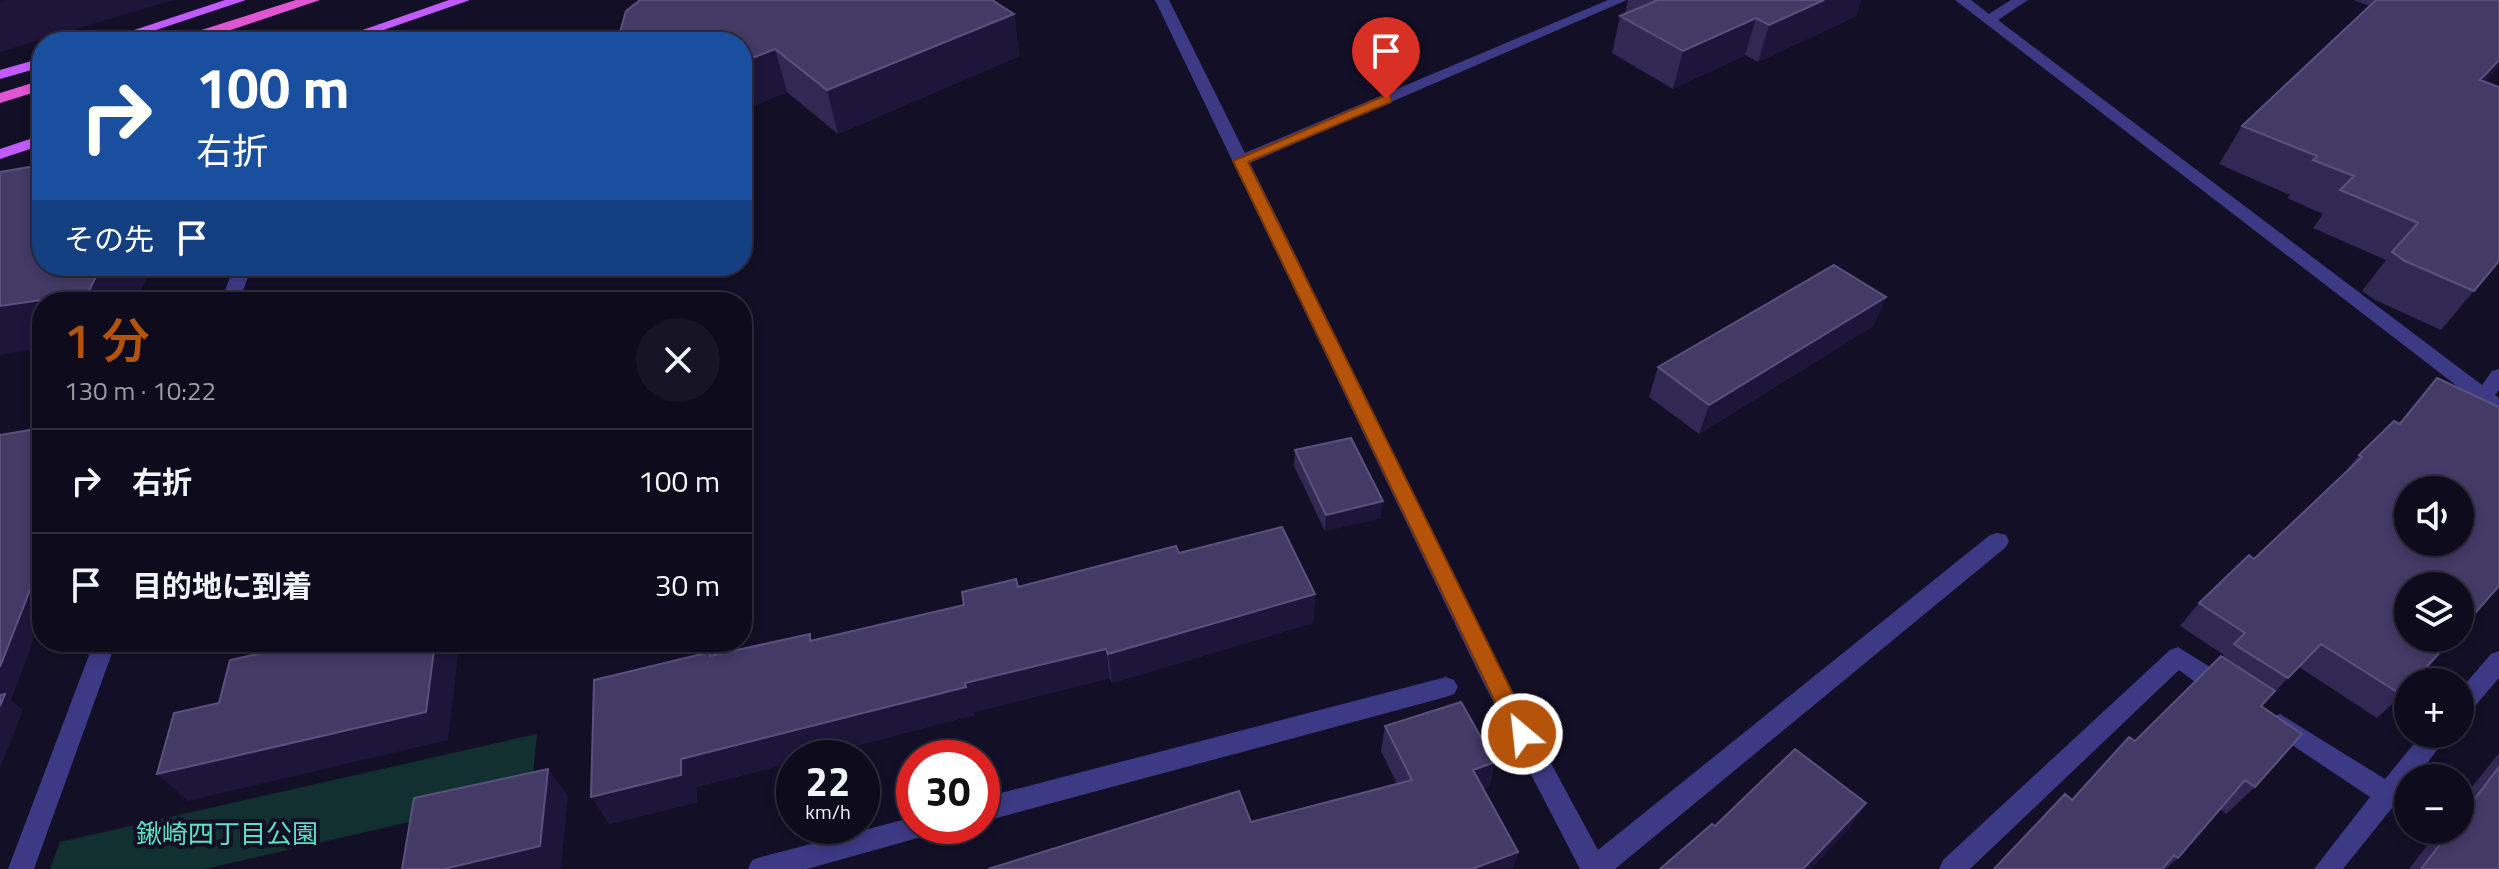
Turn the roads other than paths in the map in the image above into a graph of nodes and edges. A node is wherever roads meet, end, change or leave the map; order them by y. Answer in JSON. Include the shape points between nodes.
{"nodes":[{"id":1,"x":239,"y":0,"type":"edge"},
{"id":2,"x":312,"y":0,"type":"edge"},
{"id":3,"x":463,"y":0,"type":"edge"},
{"id":4,"x":1162,"y":0,"type":"edge"},
{"id":5,"x":1620,"y":0,"type":"edge"},
{"id":6,"x":1962,"y":0,"type":"edge"},
{"id":7,"x":2021,"y":0,"type":"edge"},
{"id":8,"x":1989,"y":20,"type":"junction"},
{"id":9,"x":137,"y":32,"type":"edge"},
{"id":10,"x":211,"y":32,"type":"edge"},
{"id":11,"x":365,"y":32,"type":"edge"},
{"id":12,"x":32,"y":65,"type":"edge"},
{"id":13,"x":0,"y":75,"type":"edge"},
{"id":14,"x":32,"y":88,"type":"edge"},
{"id":15,"x":0,"y":98,"type":"edge"},
{"id":16,"x":32,"y":143,"type":"edge"},
{"id":17,"x":0,"y":154,"type":"edge"},
{"id":18,"x":1240,"y":161,"type":"junction"},
{"id":19,"x":2499,"y":376,"type":"edge"},
{"id":20,"x":2492,"y":402,"type":"edge"},
{"id":21,"x":1998,"y":541,"type":"dead end"},
{"id":22,"x":101,"y":652,"type":"edge"},
{"id":23,"x":2499,"y":661,"type":"edge"},
{"id":24,"x":1446,"y":687,"type":"dead end"},
{"id":25,"x":2474,"y":690,"type":"edge"},
{"id":26,"x":2425,"y":748,"type":"edge"},
{"id":27,"x":2386,"y":794,"type":"junction"},
{"id":28,"x":1000,"y":805,"type":"edge"},
{"id":29,"x":896,"y":833,"type":"edge"},
{"id":30,"x":21,"y":869,"type":"edge"},
{"id":31,"x":761,"y":869,"type":"edge"},
{"id":32,"x":1594,"y":869,"type":"edge"},
{"id":33,"x":1952,"y":869,"type":"edge"},
{"id":34,"x":2327,"y":869,"type":"edge"}],
"edges":[{"from":1,"to":9,"type":"main road"},
{"from":2,"to":10,"type":"highway"},
{"from":3,"to":11,"type":"main road"},
{"from":4,"to":18,"type":"street"},
{"from":5,"to":18,"type":"street"},
{"from":6,"to":8,"type":"street"},
{"from":7,"to":8,"type":"street"},
{"from":8,"to":20,"type":"street"},
{"from":12,"to":13,"type":"main road"},
{"from":14,"to":15,"type":"highway"},
{"from":16,"to":17,"type":"main road"},
{"from":18,"to":32,"type":"street","via":[[1494,680]]},
{"from":19,"to":20,"type":"street"},
{"from":21,"to":32,"type":"street"},
{"from":22,"to":30,"type":"street"},
{"from":23,"to":25,"type":"street"},
{"from":24,"to":28,"type":"street"},
{"from":26,"to":27,"type":"street"},
{"from":27,"to":33,"type":"street","via":[[2178,657]]},
{"from":27,"to":34,"type":"street"},
{"from":29,"to":31,"type":"street"}]}
